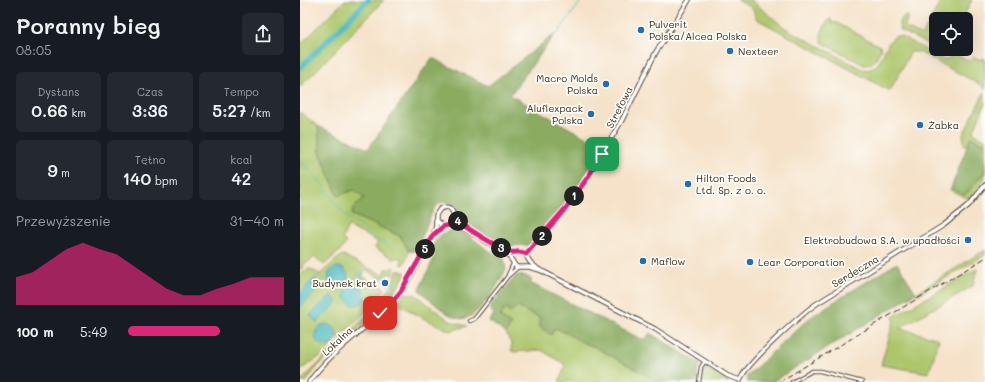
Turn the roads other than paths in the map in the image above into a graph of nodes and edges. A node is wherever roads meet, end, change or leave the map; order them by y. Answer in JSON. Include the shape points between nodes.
{"nodes":[{"id":1,"x":689,"y":0,"type":"edge"},
{"id":2,"x":985,"y":185,"type":"edge"},
{"id":3,"x":455,"y":218,"type":"junction"},
{"id":4,"x":436,"y":221,"type":"junction"},
{"id":5,"x":450,"y":225,"type":"junction"},
{"id":6,"x":444,"y":226,"type":"junction"},
{"id":7,"x":433,"y":235,"type":"junction"},
{"id":8,"x":516,"y":252,"type":"junction"},
{"id":9,"x":526,"y":254,"type":"junction"},
{"id":10,"x":528,"y":259,"type":"junction"},
{"id":11,"x":513,"y":262,"type":"junction"},
{"id":12,"x":523,"y":267,"type":"junction"},
{"id":13,"x":518,"y":268,"type":"junction"},
{"id":14,"x":540,"y":270,"type":"junction"},
{"id":15,"x":508,"y":276,"type":"junction"},
{"id":16,"x":469,"y":321,"type":"dead end"},
{"id":17,"x":704,"y":361,"type":"junction"},
{"id":18,"x":740,"y":381,"type":"edge"},
{"id":19,"x":309,"y":382,"type":"edge"},
{"id":20,"x":699,"y":382,"type":"edge"},
{"id":21,"x":792,"y":382,"type":"edge"},
{"id":22,"x":862,"y":382,"type":"edge"}],
"edges":[{"from":1,"to":9,"type":"street","name":"Strefowa","via":[[656,52],[622,120],[591,172]]},
{"from":2,"to":18,"type":"street","name":"Serdeczna","via":[[975,199],[949,222],[805,312],[743,372]]},
{"from":3,"to":4,"type":"street","via":[[452,210],[442,207],[436,213]]},
{"from":3,"to":5,"type":"street"},
{"from":3,"to":8,"type":"street","via":[[498,245]]},
{"from":4,"to":6,"type":"street"},
{"from":4,"to":7,"type":"street","name":"Lokalna"},
{"from":5,"to":6,"type":"street"},
{"from":5,"to":11,"type":"street","via":[[462,228],[504,252]]},
{"from":6,"to":7,"type":"street","name":"Lokalna"},
{"from":7,"to":19,"type":"street","name":"Lokalna","via":[[396,297],[333,354]]},
{"from":8,"to":9,"type":"street"},
{"from":8,"to":11,"type":"street","via":[[512,256]]},
{"from":9,"to":10,"type":"street"},
{"from":10,"to":12,"type":"street"},
{"from":10,"to":14,"type":"street","name":"Serdeczna"},
{"from":11,"to":13,"type":"street"},
{"from":11,"to":15,"type":"street"},
{"from":12,"to":13,"type":"street"},
{"from":12,"to":14,"type":"street","name":"Serdeczna"},
{"from":13,"to":15,"type":"street"},
{"from":14,"to":17,"type":"street","name":"Serdeczna","via":[[655,328]]},
{"from":15,"to":16,"type":"street","via":[[474,319]]},
{"from":17,"to":18,"type":"street","name":"Serdeczna"},
{"from":17,"to":20,"type":"street"},
{"from":21,"to":22,"type":"street","via":[[812,371],[820,370]]}]}
